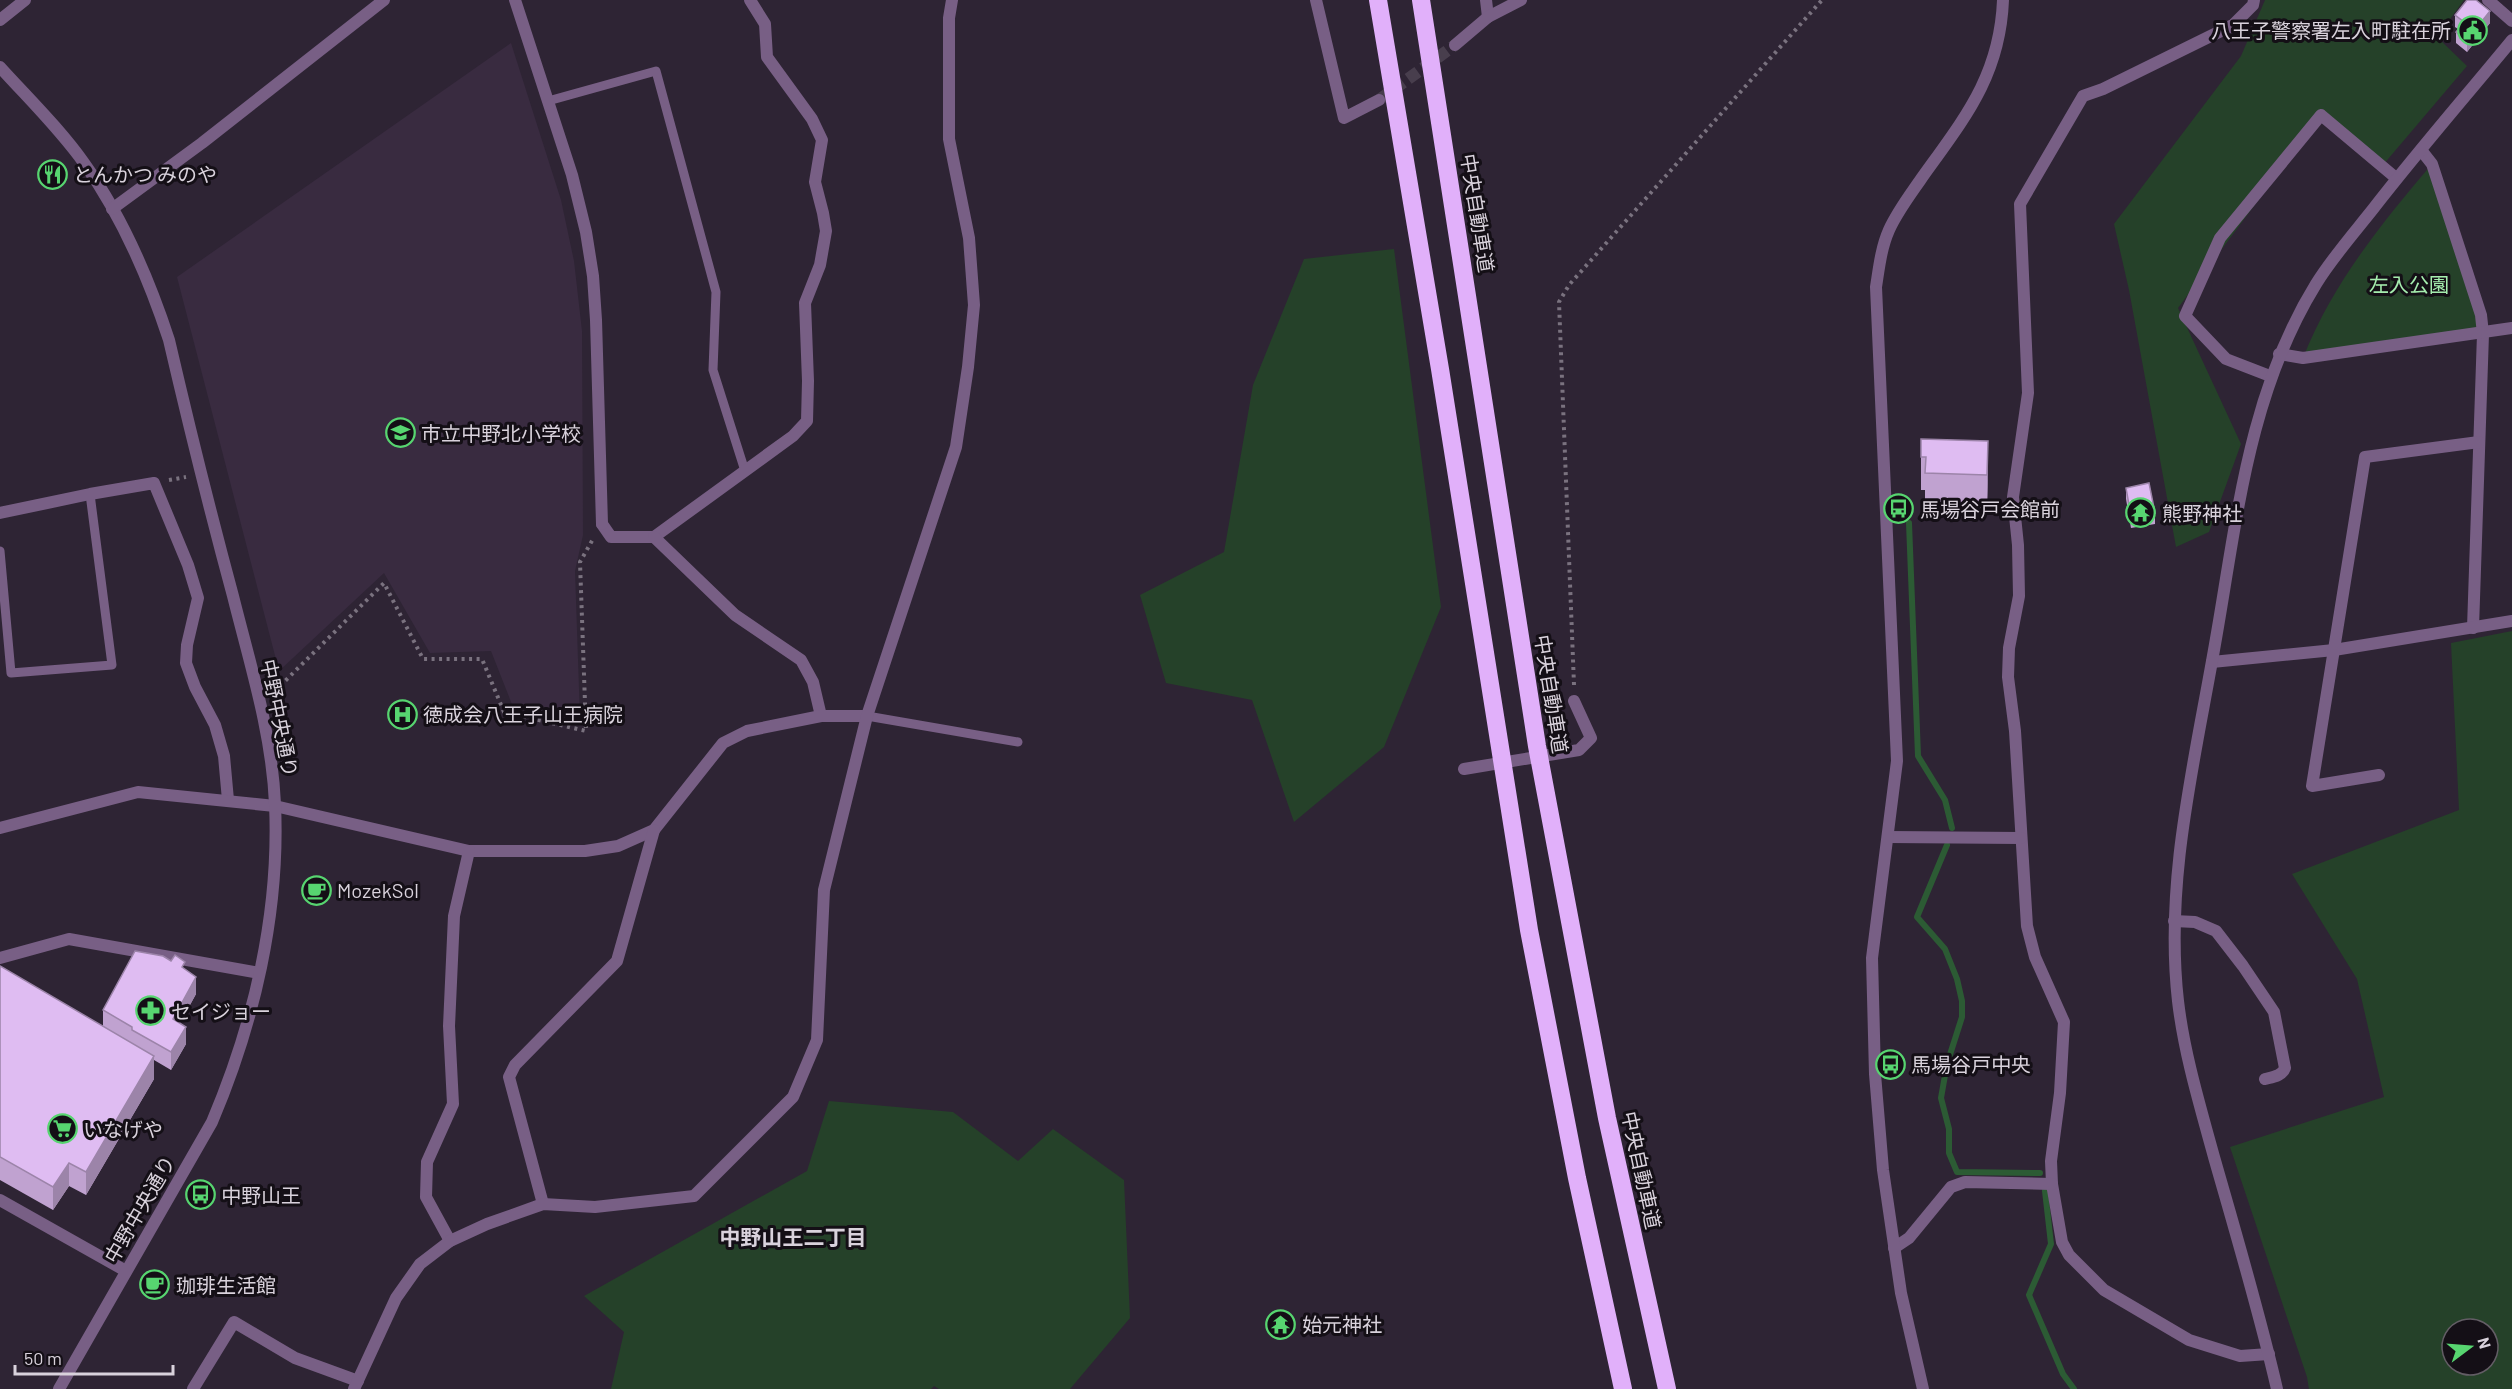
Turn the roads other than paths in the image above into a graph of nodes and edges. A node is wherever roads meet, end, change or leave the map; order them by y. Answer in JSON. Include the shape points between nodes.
{"nodes":[{"id":1,"x":25,"y":0,"type":"edge"},
{"id":2,"x":384,"y":0,"type":"edge"},
{"id":3,"x":515,"y":0,"type":"edge"},
{"id":4,"x":750,"y":0,"type":"edge"},
{"id":5,"x":952,"y":0,"type":"edge"},
{"id":6,"x":1316,"y":0,"type":"edge"},
{"id":7,"x":1378,"y":0,"type":"edge"},
{"id":8,"x":1421,"y":0,"type":"edge"},
{"id":9,"x":1486,"y":0,"type":"edge"},
{"id":10,"x":1521,"y":0,"type":"edge"},
{"id":11,"x":2003,"y":0,"type":"edge"},
{"id":12,"x":2254,"y":0,"type":"edge"},
{"id":13,"x":2488,"y":0,"type":"edge"},
{"id":14,"x":1488,"y":17,"type":"junction"},
{"id":15,"x":0,"y":20,"type":"edge"},
{"id":16,"x":2512,"y":21,"type":"edge"},
{"id":17,"x":2512,"y":40,"type":"edge"},
{"id":18,"x":1455,"y":45,"type":"tunnel mouth"},
{"id":19,"x":0,"y":67,"type":"edge"},
{"id":20,"x":1379,"y":100,"type":"tunnel mouth"},
{"id":21,"x":548,"y":101,"type":"junction"},
{"id":22,"x":2421,"y":150,"type":"junction"},
{"id":23,"x":2397,"y":178,"type":"junction"},
{"id":24,"x":112,"y":209,"type":"junction"},
{"id":25,"x":2512,"y":328,"type":"edge"},
{"id":26,"x":2483,"y":334,"type":"junction"},
{"id":27,"x":2279,"y":354,"type":"junction"},
{"id":28,"x":2270,"y":376,"type":"junction"},
{"id":29,"x":2479,"y":442,"type":"junction"},
{"id":30,"x":745,"y":471,"type":"junction"},
{"id":31,"x":90,"y":494,"type":"junction"},
{"id":32,"x":0,"y":513,"type":"edge"},
{"id":33,"x":654,"y":537,"type":"junction"},
{"id":34,"x":0,"y":551,"type":"edge"},
{"id":35,"x":2512,"y":621,"type":"edge"},
{"id":36,"x":2473,"y":628,"type":"junction"},
{"id":37,"x":2334,"y":650,"type":"junction"},
{"id":38,"x":2212,"y":662,"type":"junction"},
{"id":39,"x":1574,"y":701,"type":"road end"},
{"id":40,"x":821,"y":716,"type":"junction"},
{"id":41,"x":867,"y":716,"type":"junction"},
{"id":42,"x":1018,"y":742,"type":"dead end"},
{"id":43,"x":1464,"y":769,"type":"dead end"},
{"id":44,"x":2379,"y":775,"type":"dead end"},
{"id":45,"x":228,"y":800,"type":"junction"},
{"id":46,"x":275,"y":806,"type":"junction"},
{"id":47,"x":0,"y":828,"type":"edge"},
{"id":48,"x":654,"y":830,"type":"junction"},
{"id":49,"x":1888,"y":837,"type":"junction"},
{"id":50,"x":2021,"y":838,"type":"junction"},
{"id":51,"x":469,"y":851,"type":"junction"},
{"id":52,"x":2174,"y":921,"type":"junction"},
{"id":53,"x":0,"y":958,"type":"edge"},
{"id":54,"x":259,"y":973,"type":"junction"},
{"id":55,"x":2265,"y":1078,"type":"dead end"},
{"id":56,"x":2052,"y":1184,"type":"junction"},
{"id":57,"x":0,"y":1200,"type":"edge"},
{"id":58,"x":543,"y":1204,"type":"junction"},
{"id":59,"x":450,"y":1240,"type":"junction"},
{"id":60,"x":1894,"y":1248,"type":"junction"},
{"id":61,"x":126,"y":1271,"type":"junction"},
{"id":62,"x":2269,"y":1354,"type":"junction"},
{"id":63,"x":356,"y":1385,"type":"edge"},
{"id":64,"x":59,"y":1389,"type":"edge"},
{"id":65,"x":193,"y":1389,"type":"edge"},
{"id":66,"x":1623,"y":1389,"type":"edge"},
{"id":67,"x":1667,"y":1389,"type":"edge"},
{"id":68,"x":1923,"y":1389,"type":"edge"},
{"id":69,"x":2277,"y":1389,"type":"edge"}],
"edges":[{"from":1,"to":15,"type":"street"},
{"from":2,"to":24,"type":"street","via":[[202,144]]},
{"from":3,"to":21,"type":"street"},
{"from":4,"to":30,"type":"street","via":[[765,24],[767,57],[812,119],[822,140],[815,182],[826,231],[820,265],[805,303],[807,421]]},
{"from":5,"to":41,"type":"street","via":[[949,138],[969,238],[974,305],[968,367],[956,447]]},
{"from":6,"to":20,"type":"street","via":[[1344,118]]},
{"from":7,"to":66,"type":"highway","via":[[1529,930],[1576,1178]]},
{"from":8,"to":67,"type":"highway","name":"中央自動車道","via":[[1537,746],[1607,1118]]},
{"from":9,"to":14,"type":"street"},
{"from":10,"to":14,"type":"street"},
{"from":11,"to":49,"type":"street","via":[[1989,74],[1974,105],[1889,230],[1876,287],[1897,761]]},
{"from":12,"to":50,"type":"street","via":[[2233,25],[2083,96],[2020,204],[2028,393],[2013,497],[2019,596],[2008,676]]},
{"from":13,"to":16,"type":"street"},
{"from":14,"to":18,"type":"street"},
{"from":17,"to":22,"type":"street"},
{"from":19,"to":24,"type":"street","name":"中野中央通り","via":[[84,163]]},
{"from":21,"to":30,"type":"lane","via":[[656,71],[716,292],[713,370]]},
{"from":21,"to":33,"type":"street","via":[[580,204],[593,276],[602,524],[611,537]]},
{"from":22,"to":23,"type":"street"},
{"from":22,"to":26,"type":"street","via":[[2432,164],[2481,315]]},
{"from":23,"to":27,"type":"street","via":[[2316,284]]},
{"from":23,"to":28,"type":"street","via":[[2321,116],[2220,238],[2185,316],[2226,359]]},
{"from":24,"to":46,"type":"street","name":"中野中央通り","via":[[155,298],[169,340],[258,694],[272,764]]},
{"from":25,"to":26,"type":"street"},
{"from":26,"to":27,"type":"street","via":[[2303,358]]},
{"from":26,"to":29,"type":"street"},
{"from":27,"to":28,"type":"street"},
{"from":28,"to":38,"type":"street","via":[[2235,518]]},
{"from":29,"to":36,"type":"street"},
{"from":29,"to":37,"type":"street","via":[[2365,457]]},
{"from":30,"to":33,"type":"street"},
{"from":31,"to":32,"type":"street"},
{"from":31,"to":34,"type":"lane","via":[[112,665],[11,673]]},
{"from":31,"to":45,"type":"street","via":[[154,483],[198,598],[186,663],[215,725],[224,756]]},
{"from":33,"to":40,"type":"street","via":[[735,615],[801,660],[813,682]]},
{"from":35,"to":36,"type":"street"},
{"from":36,"to":37,"type":"street"},
{"from":37,"to":38,"type":"street"},
{"from":37,"to":44,"type":"street","via":[[2312,786]]},
{"from":38,"to":52,"type":"street","via":[[2179,857]]},
{"from":39,"to":43,"type":"street","via":[[1591,738],[1579,750]]},
{"from":40,"to":41,"type":"street"},
{"from":40,"to":48,"type":"street","via":[[747,731],[723,742]]},
{"from":41,"to":42,"type":"lane"},
{"from":41,"to":58,"type":"street","via":[[824,890],[817,1040],[793,1097],[694,1196],[595,1207]]},
{"from":45,"to":46,"type":"street"},
{"from":45,"to":47,"type":"street","via":[[138,792]]},
{"from":46,"to":51,"type":"street"},
{"from":46,"to":54,"type":"street","name":"中野中央通り","via":[[267,939]]},
{"from":48,"to":51,"type":"street","via":[[618,846],[585,851]]},
{"from":48,"to":58,"type":"street","via":[[617,961],[515,1065],[509,1077]]},
{"from":49,"to":50,"type":"street"},
{"from":49,"to":60,"type":"street","via":[[1872,958],[1879,1139]]},
{"from":50,"to":56,"type":"street","via":[[2027,926],[2035,957],[2064,1022]]},
{"from":51,"to":59,"type":"street","via":[[454,916],[449,1026],[453,1104],[428,1162],[426,1197]]},
{"from":52,"to":55,"type":"street","via":[[2195,922],[2216,932],[2274,1012],[2285,1068],[2278,1075]]},
{"from":52,"to":62,"type":"street","via":[[2178,1002],[2191,1069]]},
{"from":53,"to":54,"type":"street","via":[[69,939]]},
{"from":54,"to":61,"type":"street","name":"中野中央通り","via":[[234,1067],[212,1122]]},
{"from":56,"to":60,"type":"street","via":[[1965,1182],[1951,1187],[1910,1238]]},
{"from":56,"to":62,"type":"street","via":[[2062,1242],[2069,1255],[2104,1290],[2188,1340],[2240,1356]]},
{"from":57,"to":61,"type":"street"},
{"from":58,"to":59,"type":"street"},
{"from":59,"to":63,"type":"street","via":[[420,1264],[396,1298]]},
{"from":60,"to":68,"type":"street","via":[[1905,1318]]},
{"from":61,"to":64,"type":"street","name":"中野中央通り"},
{"from":62,"to":69,"type":"street"},
{"from":63,"to":65,"type":"street","via":[[295,1358],[234,1322]]}]}
